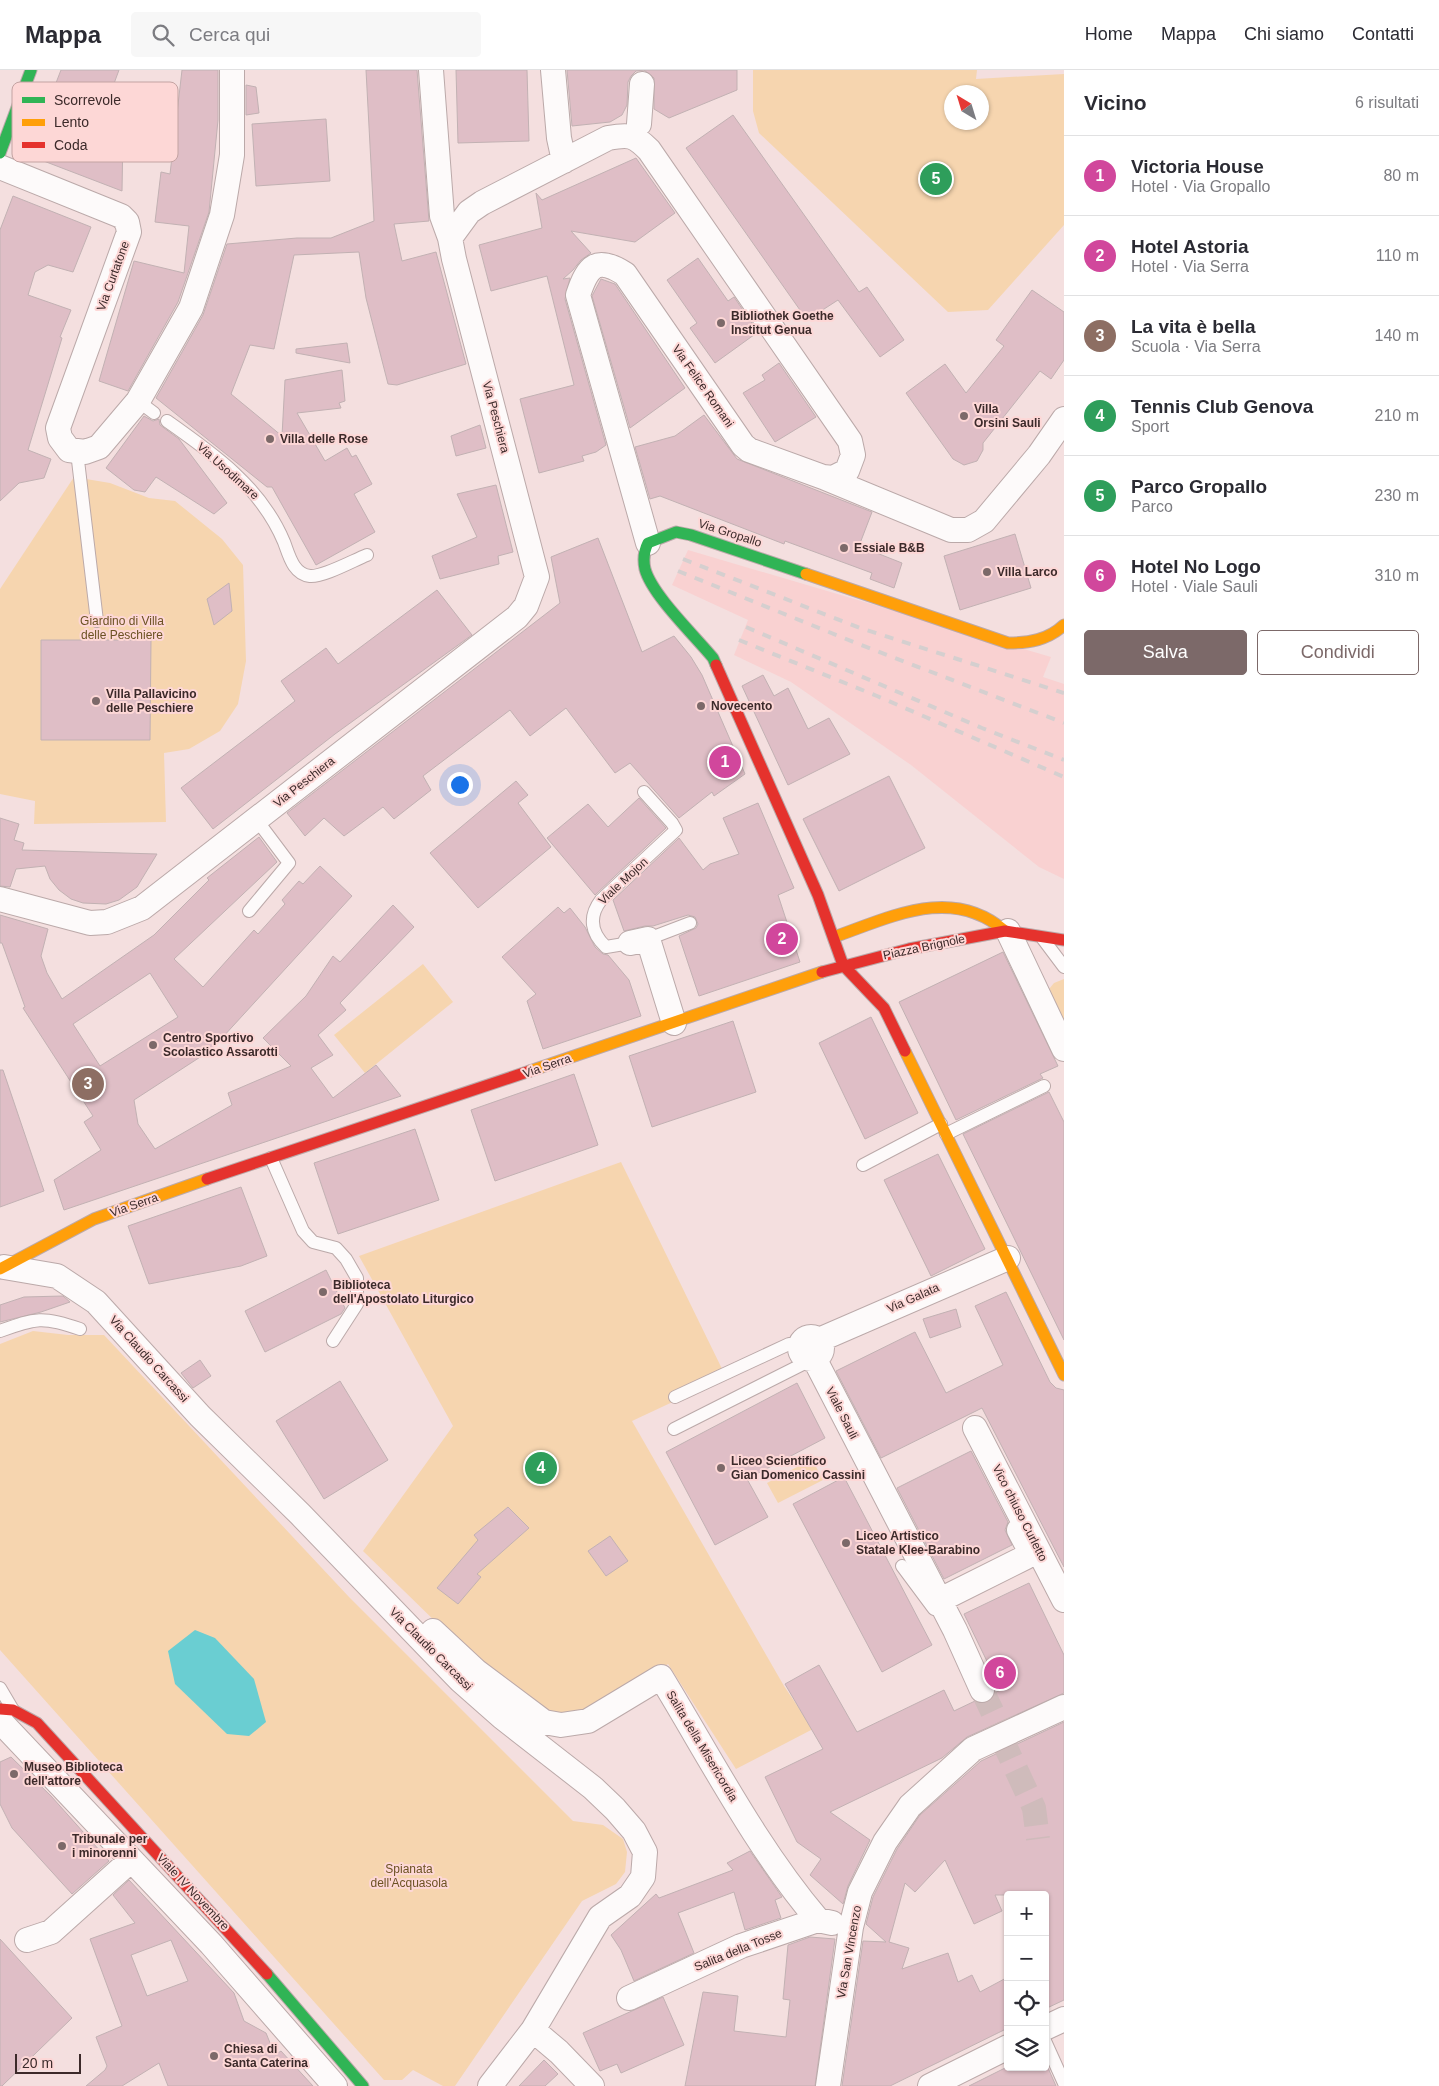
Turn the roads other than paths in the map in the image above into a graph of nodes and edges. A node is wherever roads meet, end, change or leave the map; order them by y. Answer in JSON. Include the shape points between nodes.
{"nodes":[{"id":1,"x":31,"y":70,"type":"edge"},
{"id":2,"x":232,"y":70,"type":"edge"},
{"id":3,"x":432,"y":70,"type":"edge"},
{"id":4,"x":554,"y":70,"type":"edge"},
{"id":5,"x":27,"y":82,"type":"edge"},
{"id":6,"x":642,"y":84,"type":"dead end"},
{"id":7,"x":12,"y":121,"type":"edge"},
{"id":8,"x":639,"y":124,"type":"dead end"},
{"id":9,"x":0,"y":153,"type":"edge"},
{"id":10,"x":564,"y":161,"type":"junction"},
{"id":11,"x":0,"y":167,"type":"edge"},
{"id":12,"x":450,"y":238,"type":"junction"},
{"id":13,"x":1064,"y":419,"type":"edge"},
{"id":14,"x":167,"y":421,"type":"dead end"},
{"id":15,"x":77,"y":452,"type":"junction"},
{"id":16,"x":823,"y":477,"type":"junction"},
{"id":17,"x":648,"y":543,"type":"junction"},
{"id":18,"x":367,"y":555,"type":"dead end"},
{"id":19,"x":97,"y":621,"type":"dead end"},
{"id":20,"x":1064,"y":624,"type":"edge"},
{"id":21,"x":644,"y":792,"type":"dead end"},
{"id":22,"x":256,"y":819,"type":"junction"},
{"id":23,"x":0,"y":899,"type":"edge"},
{"id":24,"x":248,"y":912,"type":"dead end"},
{"id":25,"x":883,"y":921,"type":"junction"},
{"id":26,"x":690,"y":923,"type":"dead end"},
{"id":27,"x":1007,"y":931,"type":"junction"},
{"id":28,"x":1040,"y":934,"type":"junction"},
{"id":29,"x":870,"y":935,"type":"dead end"},
{"id":30,"x":834,"y":938,"type":"junction"},
{"id":31,"x":1064,"y":940,"type":"edge"},
{"id":32,"x":639,"y":941,"type":"junction"},
{"id":33,"x":858,"y":948,"type":"dead end"},
{"id":34,"x":843,"y":965,"type":"junction"},
{"id":35,"x":1064,"y":967,"type":"edge"},
{"id":36,"x":824,"y":972,"type":"joint"},
{"id":37,"x":674,"y":1023,"type":"junction"},
{"id":38,"x":1064,"y":1049,"type":"edge"},
{"id":39,"x":1044,"y":1086,"type":"dead end"},
{"id":40,"x":944,"y":1129,"type":"junction"},
{"id":41,"x":271,"y":1158,"type":"junction"},
{"id":42,"x":862,"y":1165,"type":"dead end"},
{"id":43,"x":1008,"y":1258,"type":"junction"},
{"id":44,"x":2,"y":1268,"type":"edge"},
{"id":45,"x":80,"y":1329,"type":"dead end"},
{"id":46,"x":0,"y":1331,"type":"edge"},
{"id":47,"x":333,"y":1341,"type":"dead end"},
{"id":48,"x":810,"y":1350,"type":"junction"},
{"id":49,"x":1064,"y":1375,"type":"edge"},
{"id":50,"x":675,"y":1397,"type":"dead end"},
{"id":51,"x":975,"y":1428,"type":"dead end"},
{"id":52,"x":674,"y":1429,"type":"dead end"},
{"id":53,"x":1002,"y":1477,"type":"junction"},
{"id":54,"x":902,"y":1566,"type":"dead end"},
{"id":55,"x":940,"y":1600,"type":"junction"},
{"id":56,"x":1064,"y":1600,"type":"edge"},
{"id":57,"x":404,"y":1609,"type":"dead end"},
{"id":58,"x":955,"y":1630,"type":"junction"},
{"id":59,"x":0,"y":1688,"type":"edge"},
{"id":60,"x":982,"y":1690,"type":"tunnel mouth"},
{"id":61,"x":1064,"y":1707,"type":"edge"},
{"id":62,"x":0,"y":1709,"type":"edge"},
{"id":63,"x":7,"y":1715,"type":"edge"},
{"id":64,"x":130,"y":1861,"type":"junction"},
{"id":65,"x":818,"y":1920,"type":"junction"},
{"id":66,"x":851,"y":1927,"type":"junction"},
{"id":67,"x":27,"y":1940,"type":"dead end"},
{"id":68,"x":628,"y":1998,"type":"dead end"},
{"id":69,"x":1064,"y":2019,"type":"edge"},
{"id":70,"x":1049,"y":2026,"type":"edge"},
{"id":71,"x":533,"y":2030,"type":"junction"},
{"id":72,"x":1049,"y":2049,"type":"edge"},
{"id":73,"x":1004,"y":2050,"type":"edge"},
{"id":74,"x":957,"y":2080,"type":"edge"},
{"id":75,"x":1064,"y":2083,"type":"edge"},
{"id":76,"x":335,"y":2086,"type":"edge"},
{"id":77,"x":363,"y":2086,"type":"edge"},
{"id":78,"x":490,"y":2086,"type":"edge"},
{"id":79,"x":592,"y":2086,"type":"edge"},
{"id":80,"x":828,"y":2086,"type":"edge"},
{"id":81,"x":930,"y":2086,"type":"edge"}],
"edges":[{"from":1,"to":5,"type":"street"},
{"from":2,"to":15,"type":"street","via":[[232,155],[222,215],[191,308],[146,407],[99,447]]},
{"from":3,"to":12,"type":"street","name":"Via Peschiera","via":[[442,216]]},
{"from":4,"to":10,"type":"street"},
{"from":6,"to":8,"type":"street"},
{"from":7,"to":9,"type":"street"},
{"from":10,"to":12,"type":"street","via":[[482,203],[469,212]]},
{"from":10,"to":16,"type":"street","via":[[608,138],[624,135],[636,137],[649,150],[850,441],[854,455],[847,471],[833,478]]},
{"from":11,"to":15,"type":"street","name":"Via Curtatone","via":[[118,214],[128,227],[129,232],[60,419],[60,438],[69,450]]},
{"from":12,"to":22,"type":"street","name":"Via Peschiera","via":[[537,577],[526,606],[517,617]]},
{"from":13,"to":16,"type":"street","name":"Via Felice Romani","via":[[1003,501],[984,521],[968,530],[951,530]]},
{"from":14,"to":18,"type":"lane","name":"Via Usodimare","via":[[255,492],[266,506],[295,569],[310,576]]},
{"from":15,"to":19,"type":"lane"},
{"from":16,"to":17,"type":"street","name":"Via Felice Romani","via":[[772,460],[743,445],[625,274],[602,264],[592,268],[578,295]]},
{"from":17,"to":20,"type":"street","name":"Via Gropallo","via":[[676,532],[691,535],[1008,643],[1028,643],[1046,638]]},
{"from":17,"to":30,"type":"street","via":[[644,551],[645,569],[655,589],[713,658]]},
{"from":21,"to":32,"type":"lane","name":"Viale Mojon","via":[[676,830],[601,900],[594,910],[592,923],[596,938],[606,947]]},
{"from":22,"to":23,"type":"street","name":"Via Peschiera","via":[[142,908],[107,922],[90,923]]},
{"from":22,"to":24,"type":"lane","via":[[289,863]]},
{"from":25,"to":27,"type":"street","name":"Piazza Brignole","via":[[924,907],[955,907],[984,915]]},
{"from":25,"to":29,"type":"street","name":"Piazza Brignole"},
{"from":25,"to":30,"type":"street","name":"Piazza Brignole"},
{"from":26,"to":32,"type":"lane"},
{"from":27,"to":28,"type":"street","name":"Piazza Brignole"},
{"from":27,"to":34,"type":"street","name":"Piazza Brignole"},
{"from":27,"to":38,"type":"street","name":"Piazza Brignole"},
{"from":28,"to":31,"type":"street","name":"Piazza Brignole"},
{"from":28,"to":35,"type":"lane"},
{"from":30,"to":34,"type":"street"},
{"from":32,"to":37,"type":"street"},
{"from":33,"to":34,"type":"street","name":"Piazza Brignole"},
{"from":34,"to":36,"type":"street","name":"Piazza Brignole"},
{"from":34,"to":40,"type":"street","via":[[884,1008]]},
{"from":36,"to":37,"type":"street","name":"Via Serra"},
{"from":37,"to":41,"type":"street","name":"Via Serra"},
{"from":39,"to":40,"type":"lane"},
{"from":40,"to":42,"type":"lane"},
{"from":40,"to":43,"type":"street"},
{"from":41,"to":44,"type":"street","name":"Via Serra","via":[[94,1219]]},
{"from":41,"to":47,"type":"lane","via":[[303,1231],[313,1242],[336,1248],[357,1278],[357,1304]]},
{"from":43,"to":48,"type":"street","name":"Via Galata"},
{"from":43,"to":49,"type":"street"},
{"from":44,"to":71,"type":"street","name":"Via Claudio Carcassi","via":[[57,1276],[96,1302],[200,1416],[460,1680],[593,1788],[634,1831],[645,1852],[643,1877],[630,1896],[600,1917]]},
{"from":45,"to":46,"type":"lane","via":[[58,1321],[33,1319]]},
{"from":48,"to":50,"type":"lane","via":[[790,1344]]},
{"from":48,"to":52,"type":"lane","via":[[801,1365]]},
{"from":48,"to":55,"type":"street","name":"Viale Sauli"},
{"from":51,"to":53,"type":"street","name":"Vico chiuso Curletto"},
{"from":53,"to":55,"type":"street","via":[[995,1480],[1029,1549],[1028,1554]]},
{"from":53,"to":56,"type":"street","name":"Vico chiuso Curletto"},
{"from":54,"to":58,"type":"lane","via":[[938,1616]]},
{"from":55,"to":58,"type":"street","name":"Viale Sauli"},
{"from":57,"to":65,"type":"street","name":"Salita della Misericordia","via":[[427,1625],[476,1671],[544,1722],[561,1725],[588,1721],[661,1677],[762,1845]]},
{"from":58,"to":60,"type":"street","name":"Viale Sauli"},
{"from":59,"to":63,"type":"lane","name":"Viale IV Novembre"},
{"from":61,"to":66,"type":"street","name":"Via San Vincenzo","via":[[1002,1731],[973,1750],[910,1806],[885,1842],[860,1892]]},
{"from":62,"to":63,"type":"street","name":"Viale IV Novembre"},
{"from":63,"to":64,"type":"street","name":"Viale IV Novembre","via":[[44,1766]]},
{"from":63,"to":77,"type":"street","name":"Viale IV Novembre","via":[[37,1723],[312,2024]]},
{"from":64,"to":67,"type":"street","via":[[51,1932]]},
{"from":64,"to":76,"type":"street","name":"Viale IV Novembre","via":[[210,1944]]},
{"from":65,"to":66,"type":"street"},
{"from":65,"to":68,"type":"street","name":"Salita della Tosse","via":[[741,1946]]},
{"from":66,"to":80,"type":"street","name":"Via San Vincenzo"},
{"from":69,"to":70,"type":"street"},
{"from":71,"to":78,"type":"street","name":"Via Claudio Carcassi"},
{"from":71,"to":79,"type":"street"},
{"from":72,"to":75,"type":"lane"},
{"from":73,"to":74,"type":"street"},
{"from":74,"to":81,"type":"street"}]}
